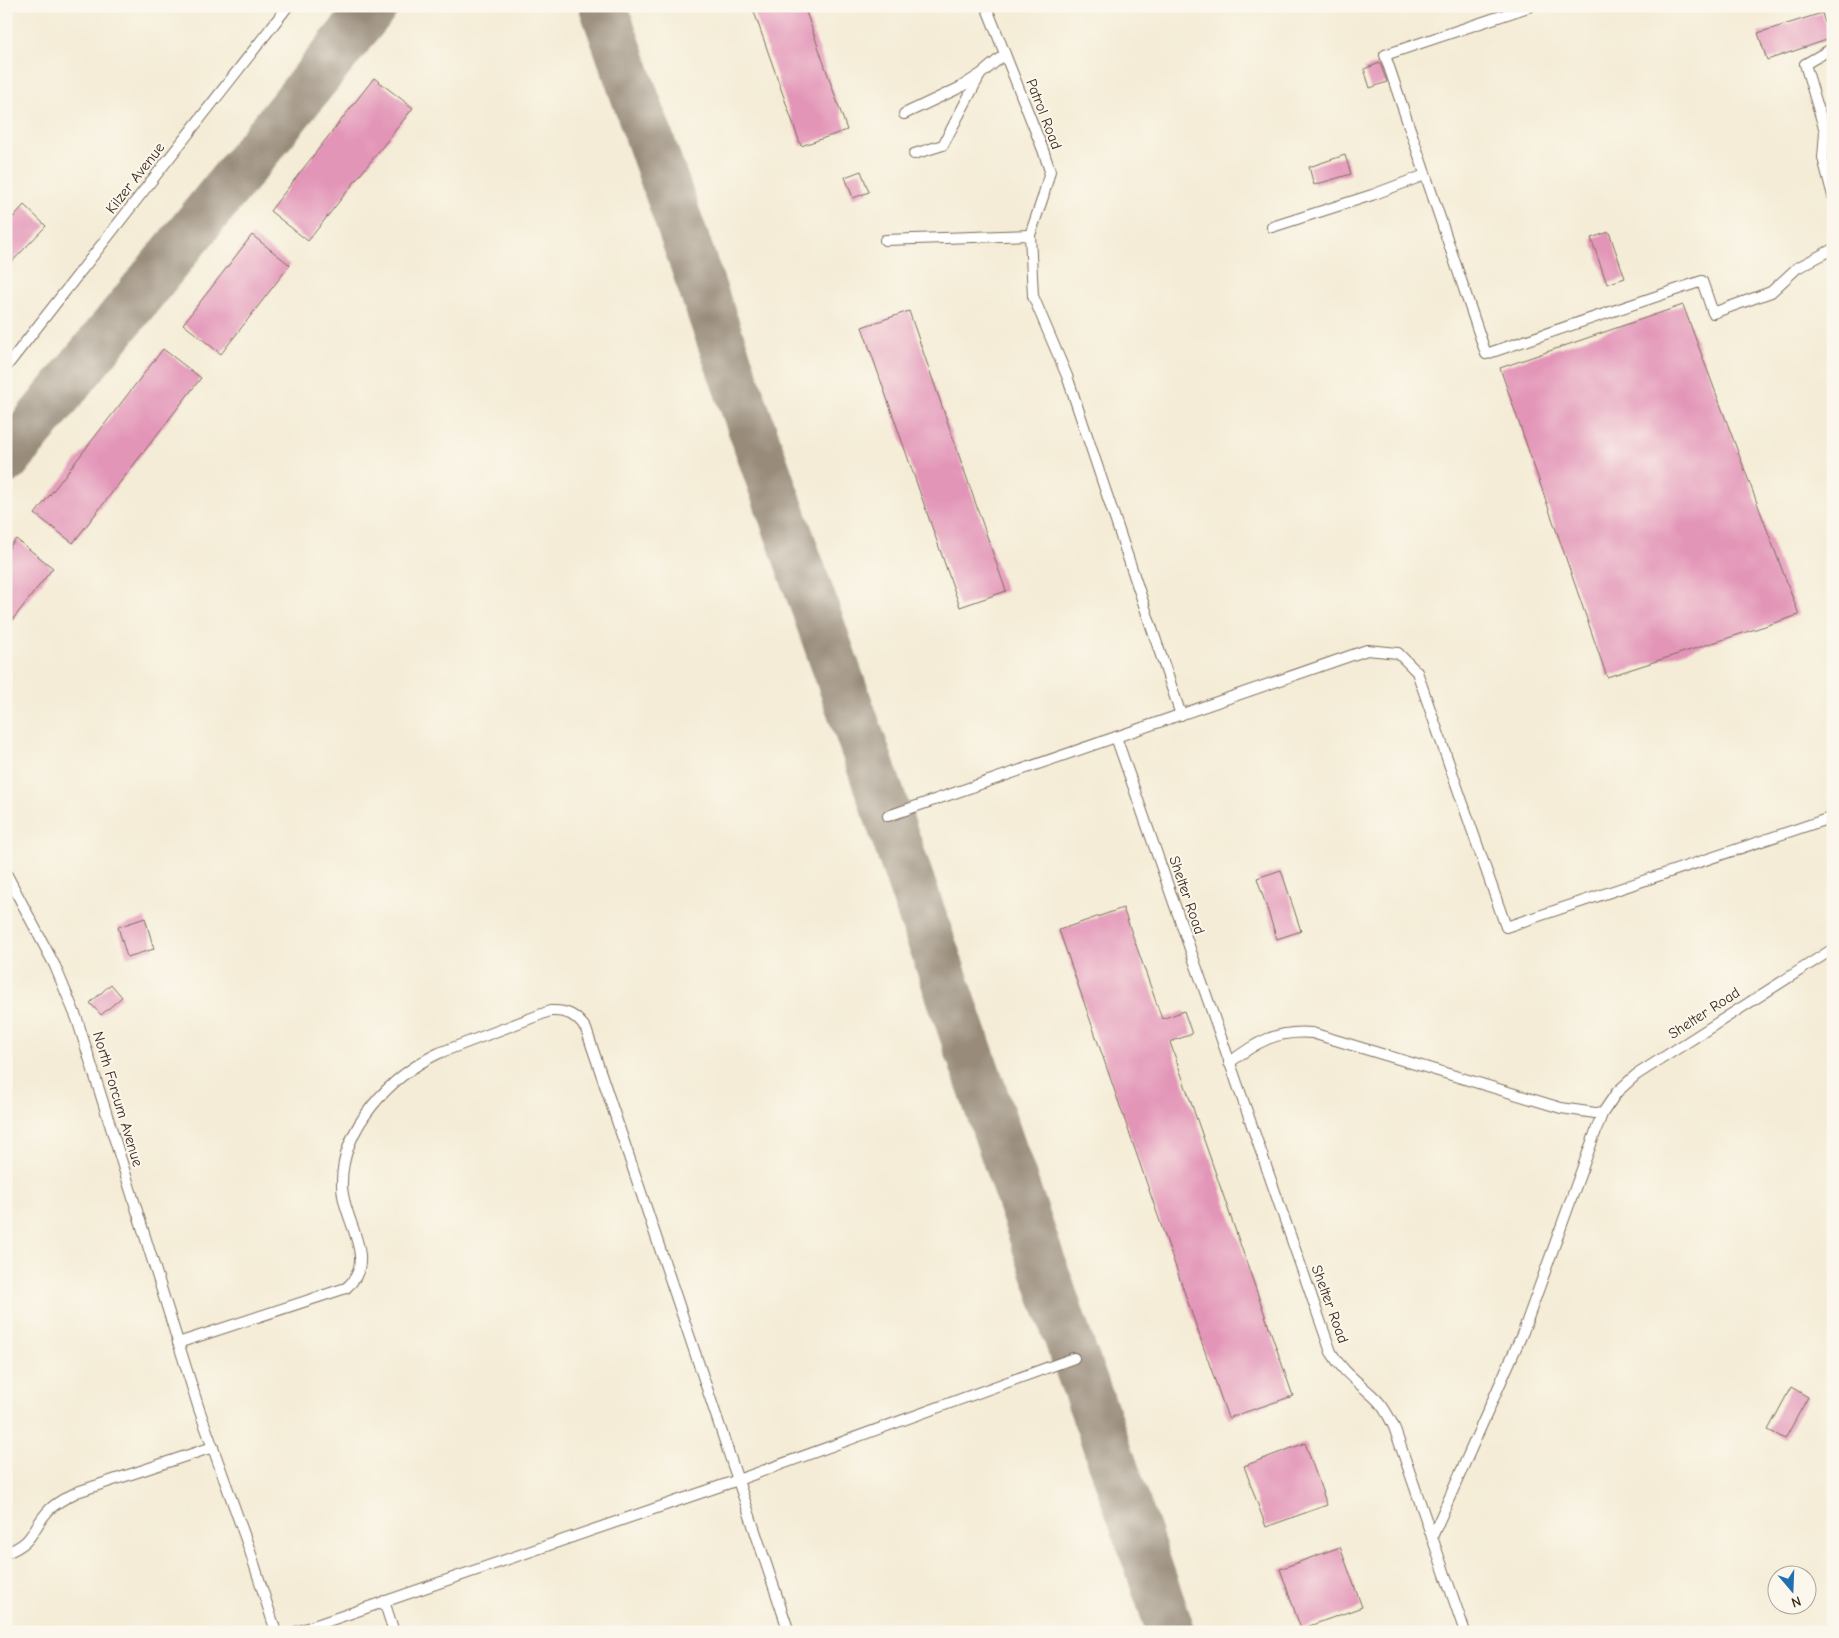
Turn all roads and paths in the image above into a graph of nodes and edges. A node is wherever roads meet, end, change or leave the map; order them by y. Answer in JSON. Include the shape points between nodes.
{"nodes":[{"id":1,"x":288,"y":6,"type":"edge"},
{"id":2,"x":986,"y":6,"type":"edge"},
{"id":3,"x":1531,"y":6,"type":"edge"},
{"id":4,"x":1833,"y":48,"type":"edge"},
{"id":5,"x":1005,"y":54,"type":"junction"},
{"id":6,"x":981,"y":74,"type":"junction"},
{"id":7,"x":904,"y":114,"type":"dead end"},
{"id":8,"x":914,"y":154,"type":"dead end"},
{"id":9,"x":1425,"y":175,"type":"junction"},
{"id":10,"x":1833,"y":196,"type":"edge"},
{"id":11,"x":1272,"y":227,"type":"dead end"},
{"id":12,"x":1030,"y":235,"type":"junction"},
{"id":13,"x":885,"y":240,"type":"dead end"},
{"id":14,"x":1833,"y":249,"type":"edge"},
{"id":15,"x":6,"y":367,"type":"edge"},
{"id":16,"x":1180,"y":714,"type":"junction"},
{"id":17,"x":1116,"y":737,"type":"junction"},
{"id":18,"x":888,"y":816,"type":"dead end"},
{"id":19,"x":1833,"y":817,"type":"edge"},
{"id":20,"x":6,"y":873,"type":"edge"},
{"id":21,"x":1833,"y":949,"type":"edge"},
{"id":22,"x":1229,"y":1063,"type":"junction"},
{"id":23,"x":1602,"y":1114,"type":"junction"},
{"id":24,"x":178,"y":1343,"type":"junction"},
{"id":25,"x":1074,"y":1358,"type":"dead end"},
{"id":26,"x":214,"y":1447,"type":"junction"},
{"id":27,"x":738,"y":1480,"type":"junction"},
{"id":28,"x":1432,"y":1537,"type":"junction"},
{"id":29,"x":6,"y":1553,"type":"edge"},
{"id":30,"x":384,"y":1602,"type":"junction"},
{"id":31,"x":276,"y":1632,"type":"edge"},
{"id":32,"x":296,"y":1632,"type":"edge"},
{"id":33,"x":394,"y":1632,"type":"edge"},
{"id":34,"x":789,"y":1632,"type":"edge"},
{"id":35,"x":1465,"y":1632,"type":"edge"}],
"edges":[{"from":1,"to":15,"type":"lane","name":"Kilzer Avenue"},
{"from":2,"to":5,"type":"lane","name":"Patrol Road"},
{"from":3,"to":9,"type":"lane","via":[[1385,56]]},
{"from":4,"to":10,"type":"lane","via":[[1805,64],[1825,131],[1823,158]]},
{"from":5,"to":6,"type":"lane"},
{"from":5,"to":12,"type":"lane","name":"Patrol Road","via":[[1050,171]]},
{"from":6,"to":7,"type":"lane"},
{"from":6,"to":8,"type":"lane","via":[[944,145]]},
{"from":9,"to":11,"type":"lane"},
{"from":9,"to":14,"type":"lane","via":[[1486,354],[1702,280],[1713,313],[1770,292],[1797,268]]},
{"from":12,"to":13,"type":"lane"},
{"from":12,"to":16,"type":"lane","via":[[1033,296],[1067,376]]},
{"from":16,"to":17,"type":"lane"},
{"from":16,"to":19,"type":"lane","via":[[1367,650],[1398,654],[1417,672],[1506,927]]},
{"from":17,"to":18,"type":"lane"},
{"from":17,"to":22,"type":"lane","name":"Shelter Road"},
{"from":20,"to":24,"type":"lane","name":"North Forcum Avenue","via":[[55,966],[77,1019]]},
{"from":21,"to":23,"type":"lane","name":"Shelter Road","via":[[1636,1075],[1617,1092]]},
{"from":22,"to":23,"type":"lane","via":[[1263,1040],[1281,1034],[1312,1033],[1561,1108]]},
{"from":22,"to":28,"type":"lane","name":"Shelter Road","via":[[1330,1352],[1338,1365],[1387,1413]]},
{"from":23,"to":28,"type":"lane","name":"Shelter Road","via":[[1523,1332]]},
{"from":24,"to":26,"type":"lane","name":"North Forcum Avenue"},
{"from":24,"to":27,"type":"lane","via":[[346,1288],[360,1269],[361,1258],[344,1202],[342,1170],[347,1148],[371,1109],[391,1086],[424,1060],[550,1011],[568,1012],[586,1029]]},
{"from":25,"to":27,"type":"lane"},
{"from":26,"to":29,"type":"lane","via":[[63,1499],[50,1509],[24,1546]]},
{"from":26,"to":31,"type":"lane","name":"North Forcum Avenue"},
{"from":27,"to":30,"type":"lane"},
{"from":27,"to":34,"type":"lane"},
{"from":28,"to":35,"type":"lane","name":"Shelter Road"},
{"from":30,"to":32,"type":"lane"},
{"from":30,"to":33,"type":"lane"}]}
